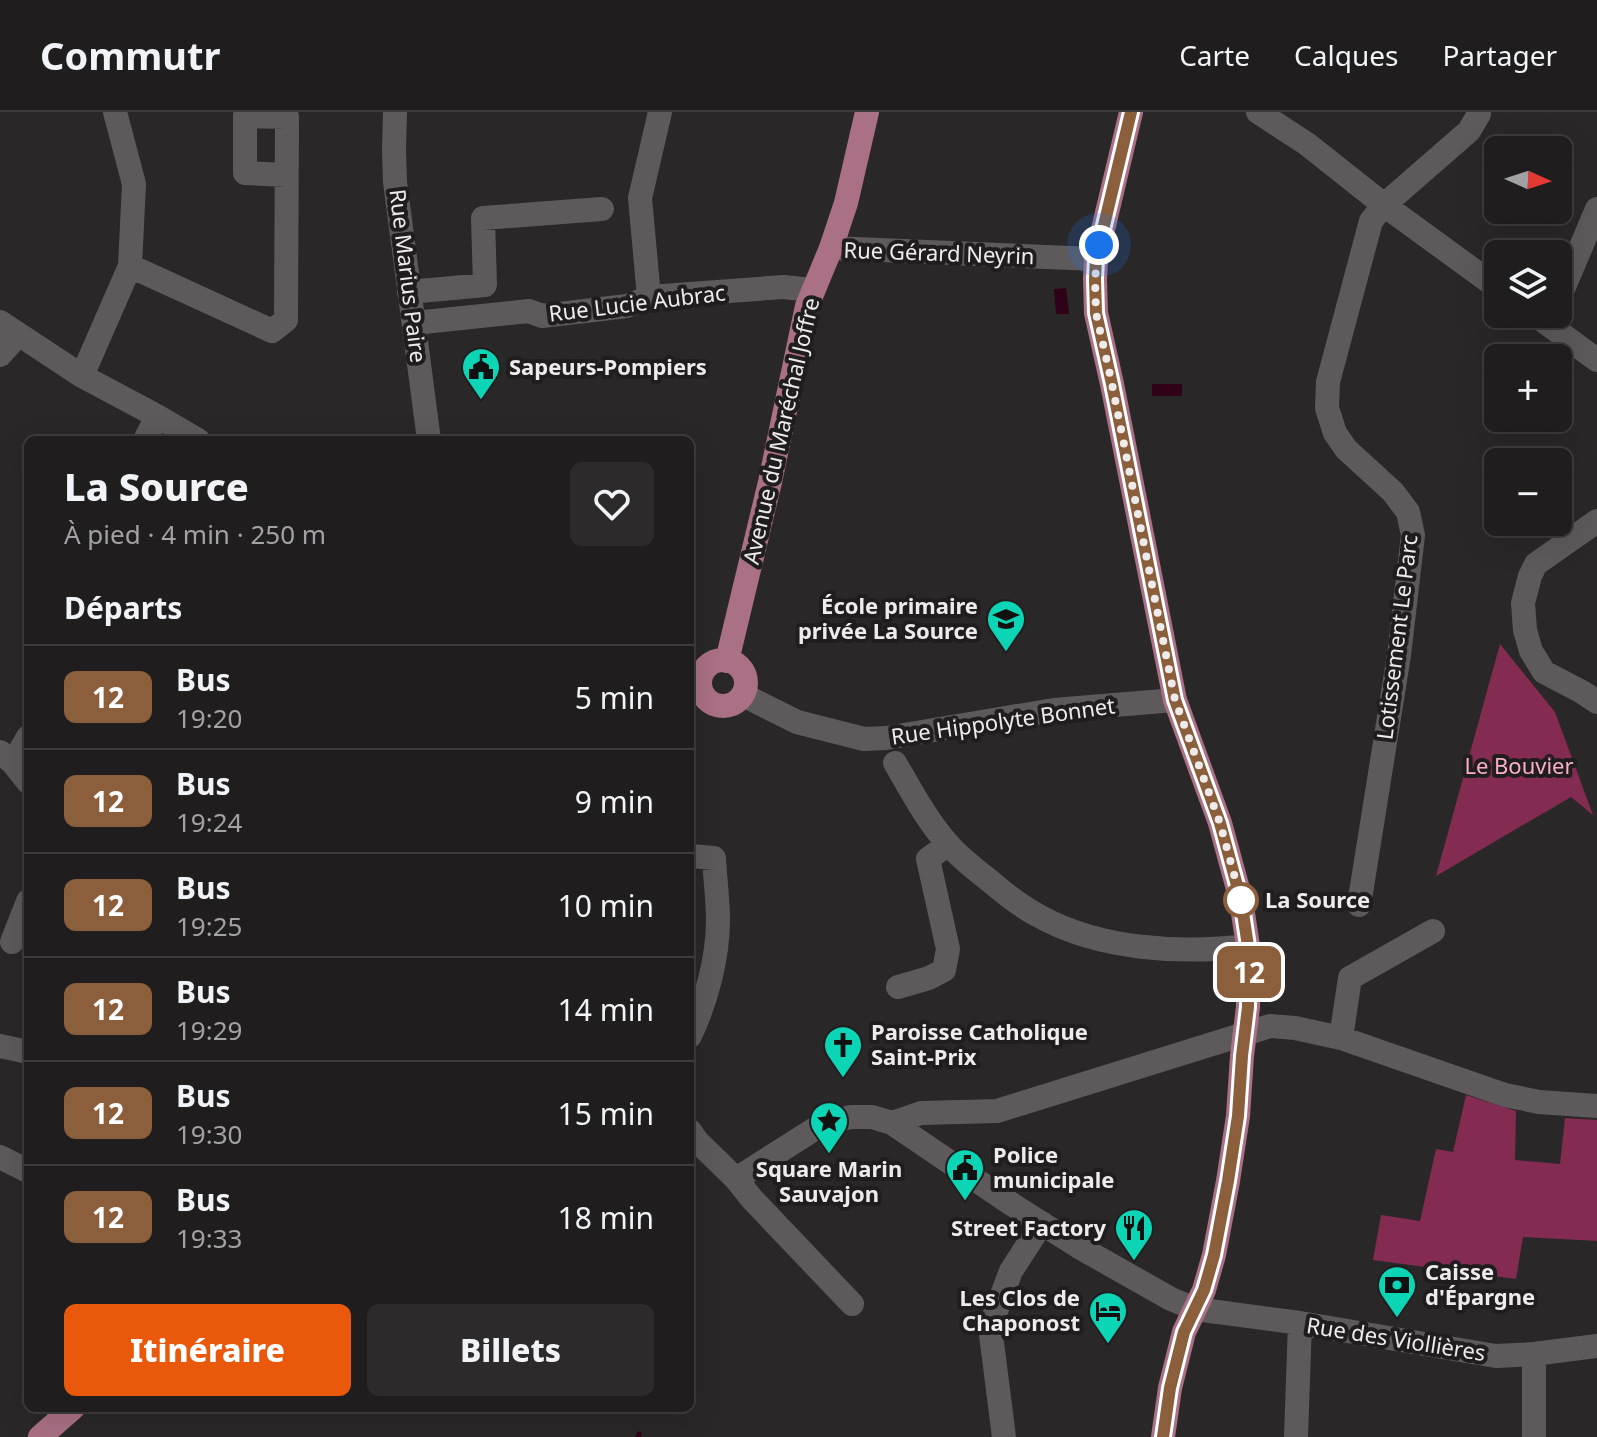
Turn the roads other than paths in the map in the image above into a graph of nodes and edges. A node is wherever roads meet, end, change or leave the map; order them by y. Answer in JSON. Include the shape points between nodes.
{"nodes":[{"id":1,"x":115,"y":112,"type":"edge"},
{"id":2,"x":395,"y":112,"type":"edge"},
{"id":3,"x":660,"y":112,"type":"edge"},
{"id":4,"x":867,"y":112,"type":"edge"},
{"id":5,"x":1131,"y":112,"type":"edge"},
{"id":6,"x":1258,"y":112,"type":"edge"},
{"id":7,"x":1479,"y":114,"type":"edge"},
{"id":8,"x":286,"y":175,"type":"dead end"},
{"id":9,"x":1384,"y":205,"type":"junction"},
{"id":10,"x":602,"y":209,"type":"dead end"},
{"id":11,"x":1597,"y":209,"type":"edge"},
{"id":12,"x":831,"y":248,"type":"junction"},
{"id":13,"x":1096,"y":259,"type":"junction"},
{"id":14,"x":130,"y":266,"type":"junction"},
{"id":15,"x":1572,"y":268,"type":"edge"},
{"id":16,"x":1484,"y":278,"type":"edge"},
{"id":17,"x":813,"y":290,"type":"junction"},
{"id":18,"x":409,"y":292,"type":"junction"},
{"id":19,"x":649,"y":297,"type":"junction"},
{"id":20,"x":414,"y":323,"type":"junction"},
{"id":21,"x":1558,"y":328,"type":"edge"},
{"id":22,"x":9,"y":329,"type":"edge"},
{"id":23,"x":0,"y":355,"type":"edge"},
{"id":24,"x":1597,"y":360,"type":"edge"},
{"id":25,"x":82,"y":376,"type":"junction"},
{"id":26,"x":157,"y":416,"type":"junction"},
{"id":27,"x":147,"y":436,"type":"edge"},
{"id":28,"x":191,"y":436,"type":"edge"},
{"id":29,"x":428,"y":436,"type":"edge"},
{"id":30,"x":1597,"y":521,"type":"edge"},
{"id":31,"x":727,"y":661,"type":"junction"},
{"id":32,"x":696,"y":694,"type":"edge"},
{"id":33,"x":743,"y":695,"type":"junction"},
{"id":34,"x":1175,"y":700,"type":"junction"},
{"id":35,"x":1597,"y":702,"type":"edge"},
{"id":36,"x":24,"y":745,"type":"edge"},
{"id":37,"x":895,"y":763,"type":"dead end"},
{"id":38,"x":14,"y":766,"type":"edge"},
{"id":39,"x":948,"y":844,"type":"junction"},
{"id":40,"x":694,"y":856,"type":"edge"},
{"id":41,"x":1359,"y":905,"type":"dead end"},
{"id":42,"x":24,"y":911,"type":"edge"},
{"id":43,"x":1433,"y":931,"type":"dead end"},
{"id":44,"x":12,"y":942,"type":"dead end"},
{"id":45,"x":1248,"y":946,"type":"junction"},
{"id":46,"x":898,"y":987,"type":"dead end"},
{"id":47,"x":695,"y":1026,"type":"edge"},
{"id":48,"x":1246,"y":1033,"type":"junction"},
{"id":49,"x":1341,"y":1038,"type":"junction"},
{"id":50,"x":0,"y":1046,"type":"edge"},
{"id":51,"x":24,"y":1051,"type":"edge"},
{"id":52,"x":1597,"y":1106,"type":"edge"},
{"id":53,"x":892,"y":1123,"type":"junction"},
{"id":54,"x":694,"y":1137,"type":"edge"},
{"id":55,"x":0,"y":1157,"type":"edge"},
{"id":56,"x":24,"y":1169,"type":"edge"},
{"id":57,"x":736,"y":1179,"type":"junction"},
{"id":58,"x":1042,"y":1223,"type":"junction"},
{"id":59,"x":852,"y":1304,"type":"dead end"},
{"id":60,"x":1195,"y":1309,"type":"junction"},
{"id":61,"x":1300,"y":1323,"type":"junction"},
{"id":62,"x":1597,"y":1346,"type":"edge"},
{"id":63,"x":1534,"y":1354,"type":"junction"},
{"id":64,"x":68,"y":1412,"type":"edge"},
{"id":65,"x":40,"y":1437,"type":"edge"},
{"id":66,"x":1004,"y":1437,"type":"edge"},
{"id":67,"x":1163,"y":1437,"type":"edge"},
{"id":68,"x":1296,"y":1437,"type":"edge"},
{"id":69,"x":1534,"y":1437,"type":"edge"}],
"edges":[{"from":1,"to":14,"type":"street","via":[[134,184]]},
{"from":2,"to":18,"type":"street","name":"Rue Marius Paire","via":[[395,182]]},
{"from":3,"to":19,"type":"street","via":[[640,198]]},
{"from":4,"to":12,"type":"main road","name":"Avenue du Maréchal Joffre"},
{"from":5,"to":13,"type":"main road"},
{"from":6,"to":9,"type":"street"},
{"from":7,"to":9,"type":"street","name":"Lotissement Le Parc","via":[[1469,131]]},
{"from":8,"to":14,"type":"street","via":[[286,320],[272,331]]},
{"from":9,"to":16,"type":"street"},
{"from":9,"to":41,"type":"street","name":"Lotissement Le Parc","via":[[1371,221],[1328,382],[1327,408],[1346,449],[1408,512],[1413,535]]},
{"from":10,"to":18,"type":"street","via":[[483,218],[485,285]]},
{"from":11,"to":15,"type":"street"},
{"from":12,"to":13,"type":"street","name":"Rue Gérard Neyrin"},
{"from":12,"to":17,"type":"main road","name":"Avenue du Maréchal Joffre"},
{"from":13,"to":34,"type":"main road","via":[[1096,313]]},
{"from":14,"to":25,"type":"street"},
{"from":17,"to":19,"type":"street","name":"Rue Lucie Aubrac","via":[[783,287]]},
{"from":17,"to":31,"type":"main road","name":"Avenue du Maréchal Joffre"},
{"from":18,"to":20,"type":"street","name":"Rue Marius Paire"},
{"from":19,"to":20,"type":"street","name":"Rue Lucie Aubrac","via":[[627,306],[570,313],[542,316],[529,311]]},
{"from":20,"to":29,"type":"street","name":"Rue Marius Paire"},
{"from":21,"to":24,"type":"street"},
{"from":22,"to":23,"type":"street"},
{"from":22,"to":25,"type":"street"},
{"from":25,"to":26,"type":"street"},
{"from":26,"to":27,"type":"street"},
{"from":26,"to":28,"type":"street"},
{"from":30,"to":35,"type":"street","via":[[1536,564],[1523,603],[1531,651],[1544,672]]},
{"from":31,"to":32,"type":"main road","via":[[708,666]]},
{"from":31,"to":33,"type":"main road","via":[[744,673]]},
{"from":32,"to":33,"type":"main road","via":[[724,706]]},
{"from":33,"to":34,"type":"street","name":"Rue Hippolyte Bonnet","via":[[797,722],[864,739],[1054,710]]},
{"from":34,"to":45,"type":"main road","via":[[1220,823]]},
{"from":36,"to":38,"type":"street"},
{"from":37,"to":39,"type":"street"},
{"from":39,"to":45,"type":"street","via":[[1005,893],[1059,926],[1163,950]]},
{"from":39,"to":46,"type":"street","via":[[928,859],[948,949],[944,970]]},
{"from":40,"to":47,"type":"street","via":[[714,858],[718,922],[709,982]]},
{"from":42,"to":44,"type":"street"},
{"from":43,"to":49,"type":"street","via":[[1350,978]]},
{"from":45,"to":48,"type":"main road"},
{"from":48,"to":49,"type":"street","via":[[1270,1026]]},
{"from":48,"to":53,"type":"street","via":[[997,1111],[921,1113]]},
{"from":48,"to":60,"type":"main road","via":[[1228,1181],[1214,1255]]},
{"from":49,"to":52,"type":"street","via":[[1505,1095]]},
{"from":50,"to":51,"type":"street"},
{"from":53,"to":57,"type":"street","via":[[851,1117],[824,1123]]},
{"from":53,"to":58,"type":"street","name":"Rue des Viollières"},
{"from":54,"to":57,"type":"street"},
{"from":55,"to":56,"type":"street"},
{"from":57,"to":59,"type":"street"},
{"from":58,"to":60,"type":"street","name":"Rue des Viollières"},
{"from":58,"to":66,"type":"street","via":[[1011,1271],[990,1327]]},
{"from":60,"to":61,"type":"street","name":"Rue des Viollières"},
{"from":60,"to":67,"type":"main road","via":[[1170,1388]]},
{"from":61,"to":63,"type":"street","name":"Rue des Viollières","via":[[1496,1356]]},
{"from":61,"to":68,"type":"street"},
{"from":62,"to":63,"type":"street","name":"Rue des Viollières"},
{"from":63,"to":69,"type":"street"},
{"from":64,"to":65,"type":"main road"}]}
